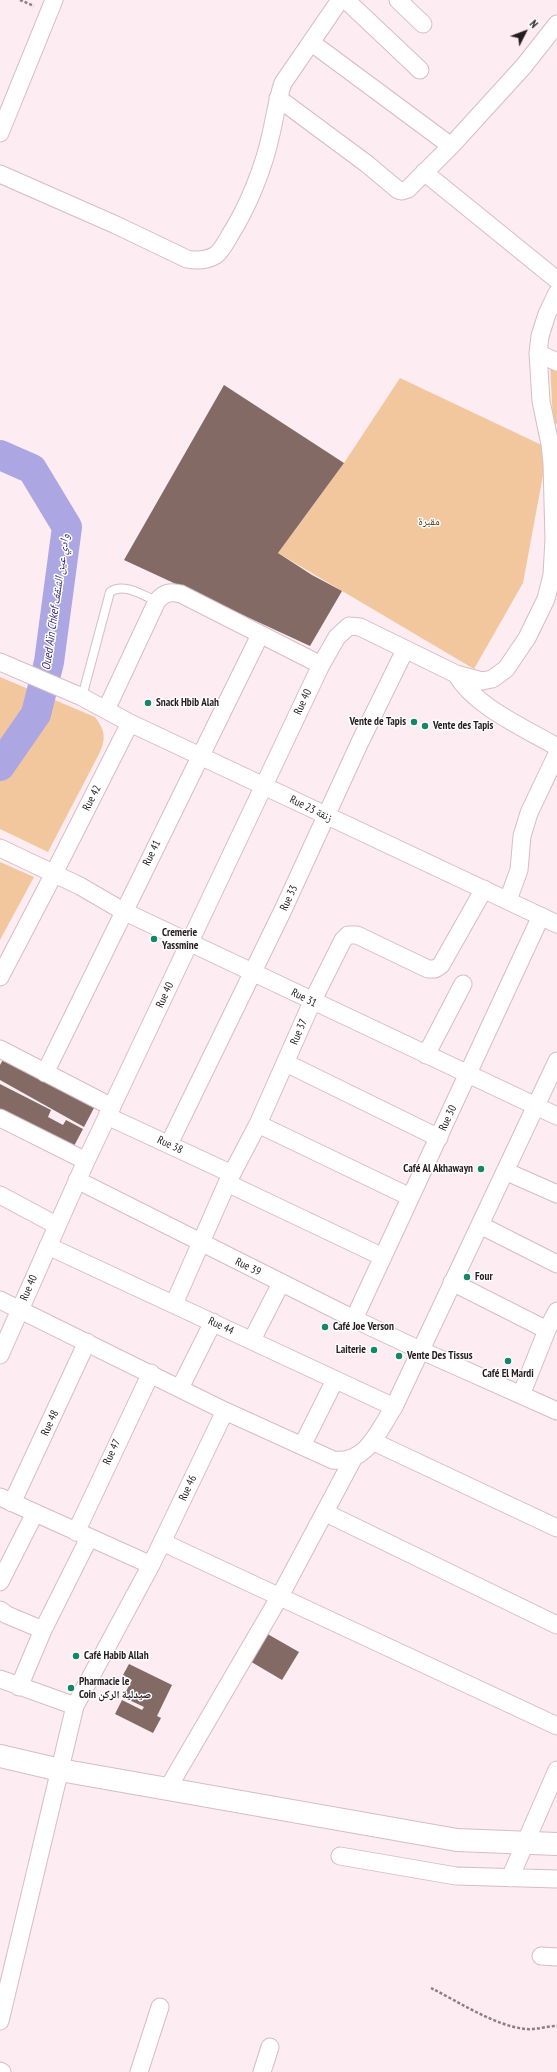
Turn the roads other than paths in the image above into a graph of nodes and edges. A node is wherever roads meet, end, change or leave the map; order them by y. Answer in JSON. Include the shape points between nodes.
{"nodes":[{"id":1,"x":54,"y":0,"type":"edge"},
{"id":2,"x":340,"y":0,"type":"edge"},
{"id":3,"x":346,"y":0,"type":"edge"},
{"id":4,"x":398,"y":0,"type":"edge"},
{"id":5,"x":423,"y":24,"type":"dead end"},
{"id":6,"x":554,"y":33,"type":"edge"},
{"id":7,"x":312,"y":43,"type":"junction"},
{"id":8,"x":420,"y":70,"type":"dead end"},
{"id":9,"x":278,"y":98,"type":"junction"},
{"id":10,"x":0,"y":133,"type":"edge"},
{"id":11,"x":451,"y":146,"type":"junction"},
{"id":12,"x":424,"y":172,"type":"junction"},
{"id":13,"x":0,"y":174,"type":"edge"},
{"id":14,"x":557,"y":280,"type":"edge"},
{"id":15,"x":556,"y":297,"type":"edge"},
{"id":16,"x":538,"y":353,"type":"junction"},
{"id":17,"x":557,"y":362,"type":"edge"},
{"id":18,"x":555,"y":576,"type":"edge"},
{"id":19,"x":157,"y":601,"type":"junction"},
{"id":20,"x":260,"y":635,"type":"junction"},
{"id":21,"x":405,"y":650,"type":"junction"},
{"id":22,"x":0,"y":662,"type":"edge"},
{"id":23,"x":320,"y":665,"type":"junction"},
{"id":24,"x":456,"y":674,"type":"junction"},
{"id":25,"x":75,"y":693,"type":"junction"},
{"id":26,"x":106,"y":710,"type":"junction"},
{"id":27,"x":130,"y":723,"type":"junction"},
{"id":28,"x":557,"y":748,"type":"edge"},
{"id":29,"x":557,"y":754,"type":"edge"},
{"id":30,"x":200,"y":756,"type":"junction"},
{"id":31,"x":264,"y":786,"type":"junction"},
{"id":32,"x":326,"y":816,"type":"junction"},
{"id":33,"x":0,"y":848,"type":"edge"},
{"id":34,"x":54,"y":874,"type":"junction"},
{"id":35,"x":484,"y":889,"type":"junction"},
{"id":36,"x":508,"y":900,"type":"junction"},
{"id":37,"x":123,"y":911,"type":"junction"},
{"id":38,"x":541,"y":916,"type":"junction"},
{"id":39,"x":557,"y":924,"type":"edge"},
{"id":40,"x":190,"y":942,"type":"junction"},
{"id":41,"x":253,"y":972,"type":"junction"},
{"id":42,"x":0,"y":977,"type":"edge"},
{"id":43,"x":464,"y":984,"type":"dead end"},
{"id":44,"x":312,"y":1002,"type":"junction"},
{"id":45,"x":0,"y":1050,"type":"edge"},
{"id":46,"x":426,"y":1055,"type":"junction"},
{"id":47,"x":557,"y":1060,"type":"edge"},
{"id":48,"x":286,"y":1063,"type":"junction"},
{"id":49,"x":45,"y":1073,"type":"junction"},
{"id":50,"x":468,"y":1075,"type":"junction"},
{"id":51,"x":536,"y":1106,"type":"junction"},
{"id":52,"x":110,"y":1112,"type":"junction"},
{"id":53,"x":557,"y":1116,"type":"edge"},
{"id":54,"x":0,"y":1118,"type":"edge"},
{"id":55,"x":258,"y":1124,"type":"junction"},
{"id":56,"x":439,"y":1138,"type":"junction"},
{"id":57,"x":169,"y":1144,"type":"junction"},
{"id":58,"x":86,"y":1161,"type":"junction"},
{"id":59,"x":505,"y":1171,"type":"junction"},
{"id":60,"x":230,"y":1179,"type":"junction"},
{"id":61,"x":77,"y":1180,"type":"junction"},
{"id":62,"x":557,"y":1194,"type":"edge"},
{"id":63,"x":0,"y":1195,"type":"edge"},
{"id":64,"x":410,"y":1197,"type":"junction"},
{"id":65,"x":56,"y":1225,"type":"junction"},
{"id":66,"x":480,"y":1225,"type":"junction"},
{"id":67,"x":200,"y":1243,"type":"junction"},
{"id":68,"x":48,"y":1246,"type":"junction"},
{"id":69,"x":383,"y":1257,"type":"junction"},
{"id":70,"x":557,"y":1264,"type":"edge"},
{"id":71,"x":452,"y":1282,"type":"junction"},
{"id":72,"x":281,"y":1283,"type":"junction"},
{"id":73,"x":0,"y":1300,"type":"edge"},
{"id":74,"x":174,"y":1304,"type":"junction"},
{"id":75,"x":20,"y":1309,"type":"junction"},
{"id":76,"x":557,"y":1311,"type":"edge"},
{"id":77,"x":354,"y":1319,"type":"junction"},
{"id":78,"x":213,"y":1322,"type":"junction"},
{"id":79,"x":547,"y":1330,"type":"junction"},
{"id":80,"x":252,"y":1340,"type":"junction"},
{"id":81,"x":87,"y":1342,"type":"junction"},
{"id":82,"x":420,"y":1350,"type":"junction"},
{"id":83,"x":0,"y":1355,"type":"edge"},
{"id":84,"x":151,"y":1373,"type":"junction"},
{"id":85,"x":335,"y":1380,"type":"junction"},
{"id":86,"x":180,"y":1388,"type":"junction"},
{"id":87,"x":521,"y":1395,"type":"junction"},
{"id":88,"x":394,"y":1407,"type":"junction"},
{"id":89,"x":225,"y":1410,"type":"junction"},
{"id":90,"x":557,"y":1411,"type":"edge"},
{"id":91,"x":372,"y":1441,"type":"junction"},
{"id":92,"x":302,"y":1446,"type":"junction"},
{"id":93,"x":353,"y":1459,"type":"junction"},
{"id":94,"x":6,"y":1500,"type":"edge"},
{"id":95,"x":35,"y":1513,"type":"junction"},
{"id":96,"x":326,"y":1513,"type":"junction"},
{"id":97,"x":557,"y":1528,"type":"edge"},
{"id":98,"x":82,"y":1535,"type":"junction"},
{"id":99,"x":162,"y":1542,"type":"junction"},
{"id":100,"x":151,"y":1565,"type":"junction"},
{"id":101,"x":0,"y":1582,"type":"edge"},
{"id":102,"x":280,"y":1596,"type":"junction"},
{"id":103,"x":0,"y":1610,"type":"edge"},
{"id":104,"x":557,"y":1625,"type":"edge"},
{"id":105,"x":43,"y":1630,"type":"junction"},
{"id":106,"x":0,"y":1679,"type":"edge"},
{"id":107,"x":19,"y":1687,"type":"junction"},
{"id":108,"x":75,"y":1706,"type":"junction"},
{"id":109,"x":557,"y":1726,"type":"edge"},
{"id":110,"x":0,"y":1756,"type":"edge"},
{"id":111,"x":60,"y":1770,"type":"junction"},
{"id":112,"x":557,"y":1770,"type":"edge"},
{"id":113,"x":168,"y":1788,"type":"junction"},
{"id":114,"x":525,"y":1843,"type":"junction"},
{"id":115,"x":557,"y":1844,"type":"edge"},
{"id":116,"x":340,"y":1856,"type":"dead end"},
{"id":117,"x":510,"y":1878,"type":"junction"},
{"id":118,"x":557,"y":1879,"type":"edge"},
{"id":119,"x":160,"y":2007,"type":"dead end"},
{"id":120,"x":0,"y":2021,"type":"edge"},
{"id":121,"x":270,"y":2047,"type":"dead end"},
{"id":122,"x":139,"y":2072,"type":"edge"},
{"id":123,"x":262,"y":2072,"type":"edge"}],
"edges":[{"from":1,"to":10,"type":"street"},
{"from":2,"to":7,"type":"street"},
{"from":3,"to":8,"type":"street"},
{"from":4,"to":5,"type":"street"},
{"from":6,"to":11,"type":"street"},
{"from":7,"to":9,"type":"street","via":[[291,68]]},
{"from":7,"to":11,"type":"street"},
{"from":9,"to":12,"type":"street","via":[[398,190],[408,189]]},
{"from":9,"to":13,"type":"street","via":[[271,135],[243,215],[222,248],[206,260],[187,259]]},
{"from":11,"to":12,"type":"street"},
{"from":12,"to":14,"type":"street"},
{"from":15,"to":16,"type":"street","via":[[547,314]]},
{"from":16,"to":17,"type":"street"},
{"from":16,"to":18,"type":"street","via":[[541,401],[552,463]]},
{"from":18,"to":24,"type":"street","via":[[540,614],[506,669],[492,679],[482,681]]},
{"from":19,"to":20,"type":"street","via":[[165,594],[176,592]]},
{"from":19,"to":25,"type":"lane","via":[[124,588],[116,588],[110,592]]},
{"from":19,"to":26,"type":"street"},
{"from":20,"to":23,"type":"street"},
{"from":20,"to":30,"type":"street","name":"Rue 41"},
{"from":21,"to":23,"type":"street","name":"Rue 40","via":[[360,627],[349,626],[337,637]]},
{"from":21,"to":24,"type":"street"},
{"from":21,"to":32,"type":"street","name":"Rue 33"},
{"from":22,"to":25,"type":"street","name":"Rue 23 زنقة"},
{"from":23,"to":31,"type":"street","name":"Rue 40"},
{"from":24,"to":28,"type":"street","via":[[467,689],[482,702]]},
{"from":25,"to":26,"type":"street","name":"Rue 23 زنقة"},
{"from":26,"to":27,"type":"street","name":"Rue 23 زنقة"},
{"from":27,"to":30,"type":"street","name":"Rue 23 زنقة"},
{"from":27,"to":34,"type":"street","name":"Rue 42"},
{"from":29,"to":36,"type":"street","via":[[528,813],[522,836],[519,870]]},
{"from":30,"to":31,"type":"street","name":"Rue 23 زنقة"},
{"from":30,"to":37,"type":"street","name":"Rue 41"},
{"from":31,"to":32,"type":"street","name":"Rue 23 زنقة"},
{"from":31,"to":40,"type":"street","name":"Rue 40"},
{"from":32,"to":35,"type":"street","name":"Rue 23 زنقة"},
{"from":32,"to":41,"type":"street","name":"Rue 33"},
{"from":33,"to":34,"type":"street","name":"Rue 31"},
{"from":34,"to":37,"type":"street","name":"Rue 31"},
{"from":34,"to":42,"type":"street","name":"Rue 42"},
{"from":35,"to":36,"type":"street","name":"Rue 23 زنقة"},
{"from":35,"to":44,"type":"street","name":"Rue 37","via":[[438,967],[428,969],[352,934],[343,940]]},
{"from":36,"to":38,"type":"street","name":"Rue 23 زنقة"},
{"from":37,"to":40,"type":"street","name":"Rue 31"},
{"from":37,"to":49,"type":"street","name":"Rue 41"},
{"from":38,"to":39,"type":"street","name":"Rue 23 زنقة"},
{"from":38,"to":50,"type":"street","name":"Rue 30"},
{"from":40,"to":41,"type":"street","name":"Rue 31"},
{"from":40,"to":52,"type":"street","name":"Rue 40"},
{"from":41,"to":44,"type":"street","name":"Rue 31"},
{"from":41,"to":57,"type":"street","name":"Rue 33"},
{"from":43,"to":46,"type":"street"},
{"from":44,"to":46,"type":"street","name":"Rue 31"},
{"from":44,"to":48,"type":"street","name":"Rue 37"},
{"from":45,"to":49,"type":"street","name":"Rue 38"},
{"from":46,"to":50,"type":"street","name":"Rue 31"},
{"from":47,"to":51,"type":"street"},
{"from":48,"to":55,"type":"street","name":"Rue 37"},
{"from":48,"to":56,"type":"street"},
{"from":49,"to":52,"type":"street","name":"Rue 38"},
{"from":50,"to":51,"type":"street","name":"Rue 31"},
{"from":50,"to":56,"type":"street","name":"Rue 30"},
{"from":51,"to":53,"type":"street","name":"Rue 31"},
{"from":51,"to":59,"type":"street"},
{"from":52,"to":57,"type":"street","name":"Rue 38"},
{"from":52,"to":58,"type":"street","name":"Rue 40"},
{"from":54,"to":58,"type":"street"},
{"from":55,"to":60,"type":"street","name":"Rue 37"},
{"from":55,"to":64,"type":"street"},
{"from":56,"to":64,"type":"street","name":"Rue 30"},
{"from":57,"to":60,"type":"street","name":"Rue 38"},
{"from":58,"to":61,"type":"street","name":"Rue 40"},
{"from":59,"to":62,"type":"street"},
{"from":59,"to":66,"type":"street"},
{"from":60,"to":67,"type":"street","name":"Rue 37"},
{"from":60,"to":69,"type":"street","name":"Rue 38"},
{"from":61,"to":65,"type":"street","name":"Rue 40"},
{"from":61,"to":67,"type":"street","name":"Rue 39"},
{"from":63,"to":65,"type":"street"},
{"from":64,"to":69,"type":"street","name":"Rue 30"},
{"from":65,"to":68,"type":"street","name":"Rue 40"},
{"from":66,"to":70,"type":"street"},
{"from":66,"to":71,"type":"street"},
{"from":67,"to":72,"type":"street","name":"Rue 39"},
{"from":67,"to":74,"type":"street","name":"Rue 37"},
{"from":68,"to":74,"type":"street","name":"Rue 44"},
{"from":68,"to":75,"type":"street","name":"Rue 40"},
{"from":69,"to":77,"type":"street","name":"Rue 30"},
{"from":71,"to":79,"type":"street"},
{"from":71,"to":82,"type":"street"},
{"from":72,"to":77,"type":"street","name":"Rue 39"},
{"from":72,"to":80,"type":"street"},
{"from":73,"to":75,"type":"street"},
{"from":74,"to":78,"type":"street","name":"Rue 44"},
{"from":75,"to":81,"type":"street"},
{"from":75,"to":83,"type":"street","name":"Rue 40"},
{"from":76,"to":79,"type":"street"},
{"from":77,"to":82,"type":"street","name":"Rue 39"},
{"from":78,"to":80,"type":"street","name":"Rue 44"},
{"from":78,"to":86,"type":"street"},
{"from":79,"to":87,"type":"street"},
{"from":80,"to":85,"type":"street","name":"Rue 44"},
{"from":81,"to":84,"type":"street"},
{"from":81,"to":94,"type":"street","name":"Rue 48"},
{"from":82,"to":87,"type":"street","name":"Rue 39"},
{"from":82,"to":88,"type":"street"},
{"from":84,"to":86,"type":"street"},
{"from":84,"to":98,"type":"street","name":"Rue 47"},
{"from":85,"to":88,"type":"street","name":"Rue 44"},
{"from":85,"to":92,"type":"street"},
{"from":86,"to":89,"type":"street"},
{"from":87,"to":90,"type":"street","name":"Rue 39"},
{"from":88,"to":91,"type":"street"},
{"from":89,"to":92,"type":"street"},
{"from":89,"to":99,"type":"street","name":"Rue 46"},
{"from":91,"to":93,"type":"street","via":[[362,1454]]},
{"from":91,"to":97,"type":"street"},
{"from":92,"to":93,"type":"street","via":[[333,1460]]},
{"from":93,"to":96,"type":"street"},
{"from":94,"to":95,"type":"street"},
{"from":95,"to":98,"type":"street"},
{"from":95,"to":101,"type":"street"},
{"from":96,"to":102,"type":"street"},
{"from":96,"to":104,"type":"street"},
{"from":98,"to":100,"type":"street"},
{"from":98,"to":105,"type":"street","name":"Rue 47"},
{"from":99,"to":100,"type":"street","name":"Rue 46"},
{"from":99,"to":102,"type":"street"},
{"from":100,"to":108,"type":"street","name":"Rue 46"},
{"from":102,"to":109,"type":"street"},
{"from":102,"to":113,"type":"street"},
{"from":103,"to":105,"type":"street"},
{"from":105,"to":107,"type":"street","name":"Rue 47"},
{"from":106,"to":107,"type":"street"},
{"from":107,"to":108,"type":"street"},
{"from":108,"to":111,"type":"street","name":"Rue 46"},
{"from":110,"to":111,"type":"street"},
{"from":111,"to":113,"type":"street"},
{"from":111,"to":120,"type":"street","name":"Rue 46"},
{"from":112,"to":114,"type":"street"},
{"from":113,"to":114,"type":"street","via":[[456,1840]]},
{"from":114,"to":115,"type":"street"},
{"from":114,"to":117,"type":"street"},
{"from":116,"to":117,"type":"street","via":[[456,1876]]},
{"from":117,"to":118,"type":"street"},
{"from":119,"to":122,"type":"street"},
{"from":121,"to":123,"type":"street"}]}
